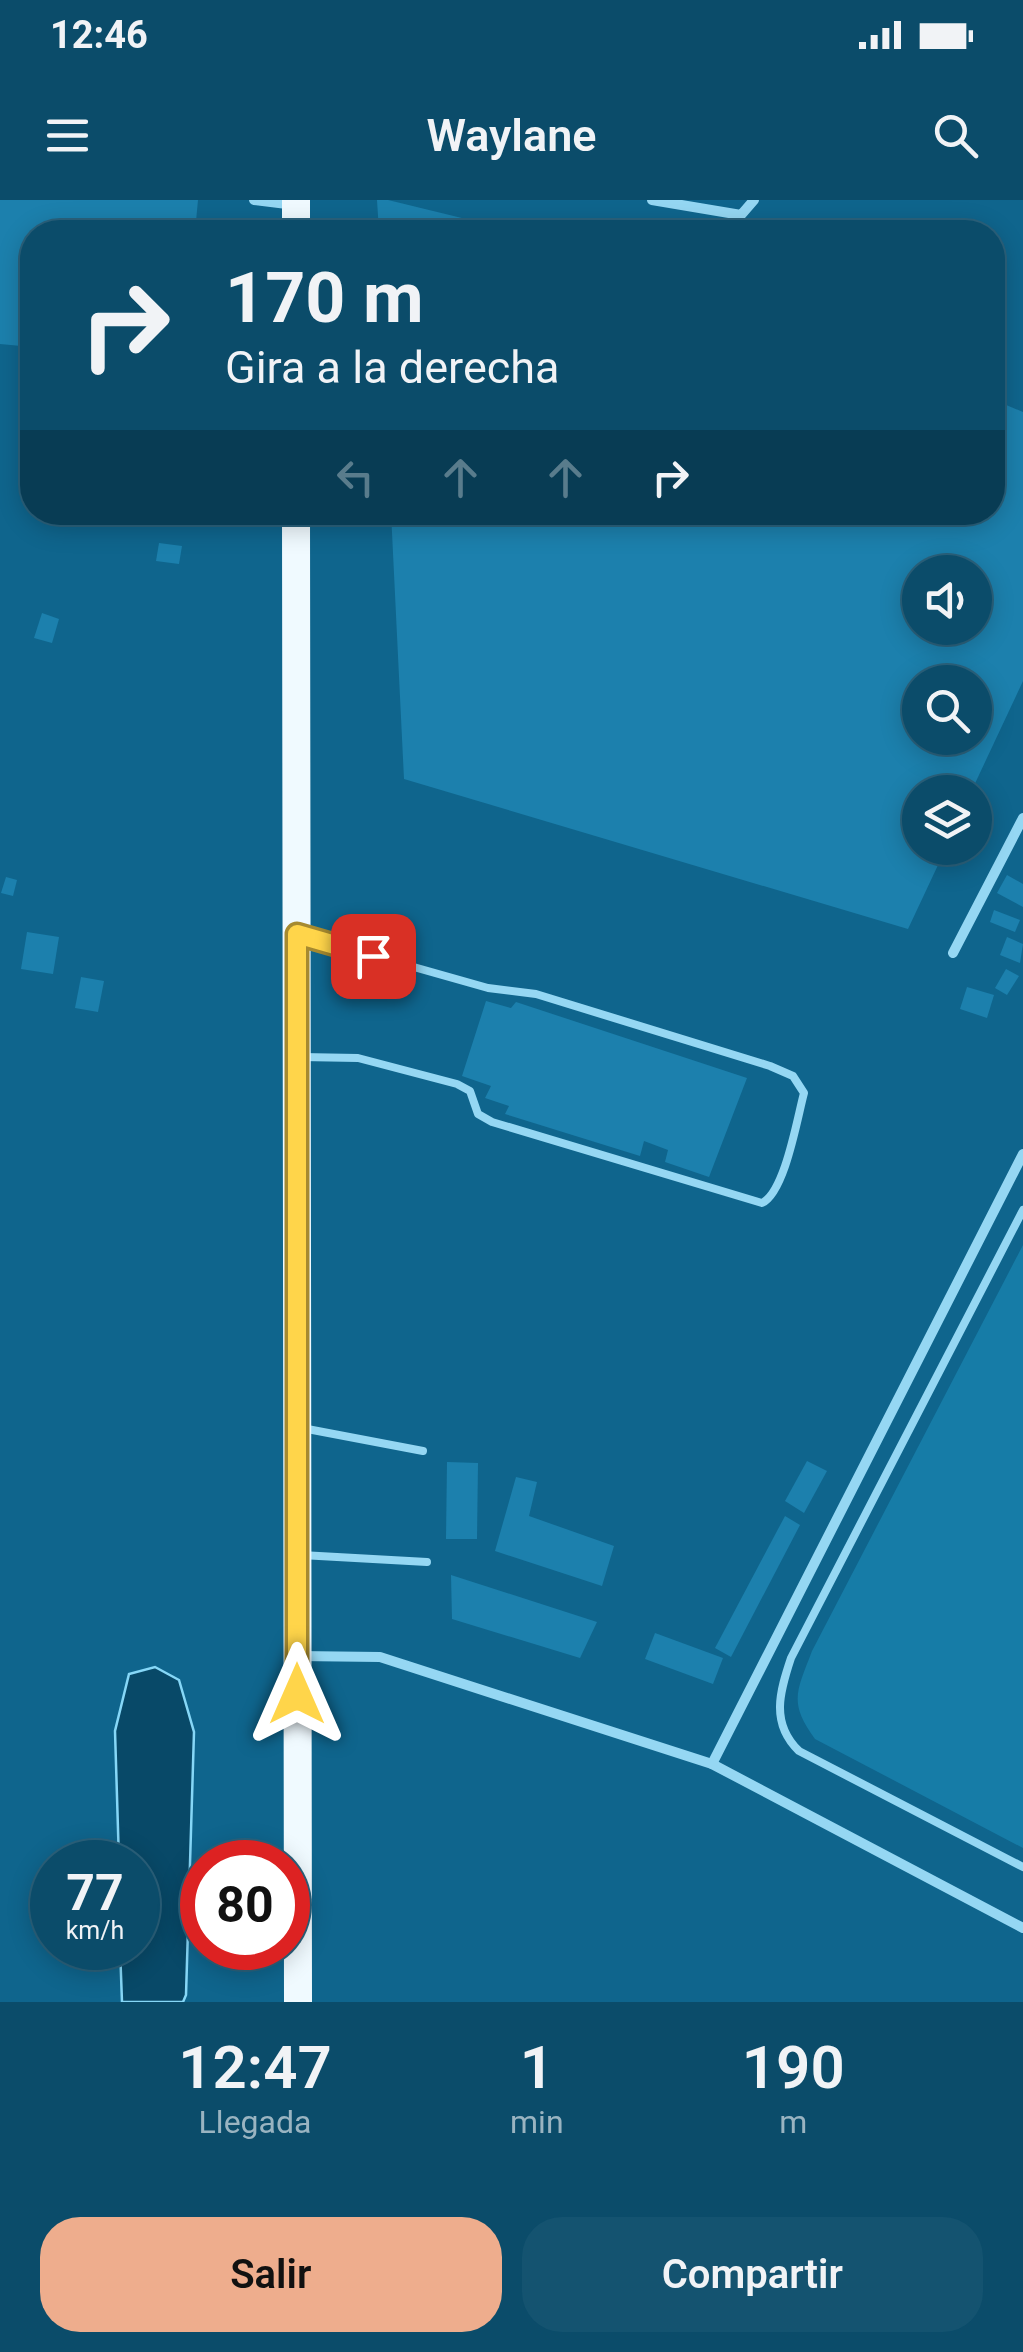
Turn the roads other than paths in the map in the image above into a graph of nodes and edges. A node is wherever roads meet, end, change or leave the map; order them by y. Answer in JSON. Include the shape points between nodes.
{"nodes":[{"id":1,"x":254,"y":200,"type":"edge"},
{"id":2,"x":652,"y":200,"type":"edge"},
{"id":3,"x":754,"y":200,"type":"edge"},
{"id":4,"x":296,"y":213,"type":"edge"},
{"id":5,"x":296,"y":525,"type":"edge"},
{"id":6,"x":1023,"y":818,"type":"edge"},
{"id":7,"x":297,"y":934,"type":"junction"},
{"id":8,"x":953,"y":953,"type":"dead end"},
{"id":9,"x":297,"y":1056,"type":"junction"},
{"id":10,"x":1023,"y":1154,"type":"edge"},
{"id":11,"x":1023,"y":1210,"type":"edge"},
{"id":12,"x":297,"y":1428,"type":"junction"},
{"id":13,"x":424,"y":1451,"type":"dead end"},
{"id":14,"x":297,"y":1555,"type":"junction"},
{"id":15,"x":427,"y":1562,"type":"dead end"},
{"id":16,"x":297,"y":1656,"type":"junction"},
{"id":17,"x":712,"y":1764,"type":"junction"},
{"id":18,"x":1023,"y":1867,"type":"edge"},
{"id":19,"x":1023,"y":1928,"type":"edge"},
{"id":20,"x":298,"y":2002,"type":"edge"}],
"edges":[{"from":1,"to":4,"type":"street"},
{"from":2,"to":3,"type":"street","via":[[741,215]]},
{"from":5,"to":7,"type":"highway"},
{"from":6,"to":8,"type":"street"},
{"from":7,"to":9,"type":"highway"},
{"from":7,"to":9,"type":"lane","via":[[488,988],[536,994],[770,1066],[793,1076],[804,1093],[779,1183],[762,1203],[492,1122],[478,1114],[470,1091],[456,1084],[358,1058]]},
{"from":9,"to":12,"type":"highway"},
{"from":10,"to":17,"type":"street"},
{"from":11,"to":18,"type":"lane","via":[[791,1658],[780,1720],[799,1750]]},
{"from":12,"to":13,"type":"lane"},
{"from":12,"to":14,"type":"highway"},
{"from":14,"to":15,"type":"lane"},
{"from":14,"to":16,"type":"highway"},
{"from":16,"to":17,"type":"street","via":[[380,1657]]},
{"from":16,"to":20,"type":"highway"},
{"from":17,"to":19,"type":"street"}]}
